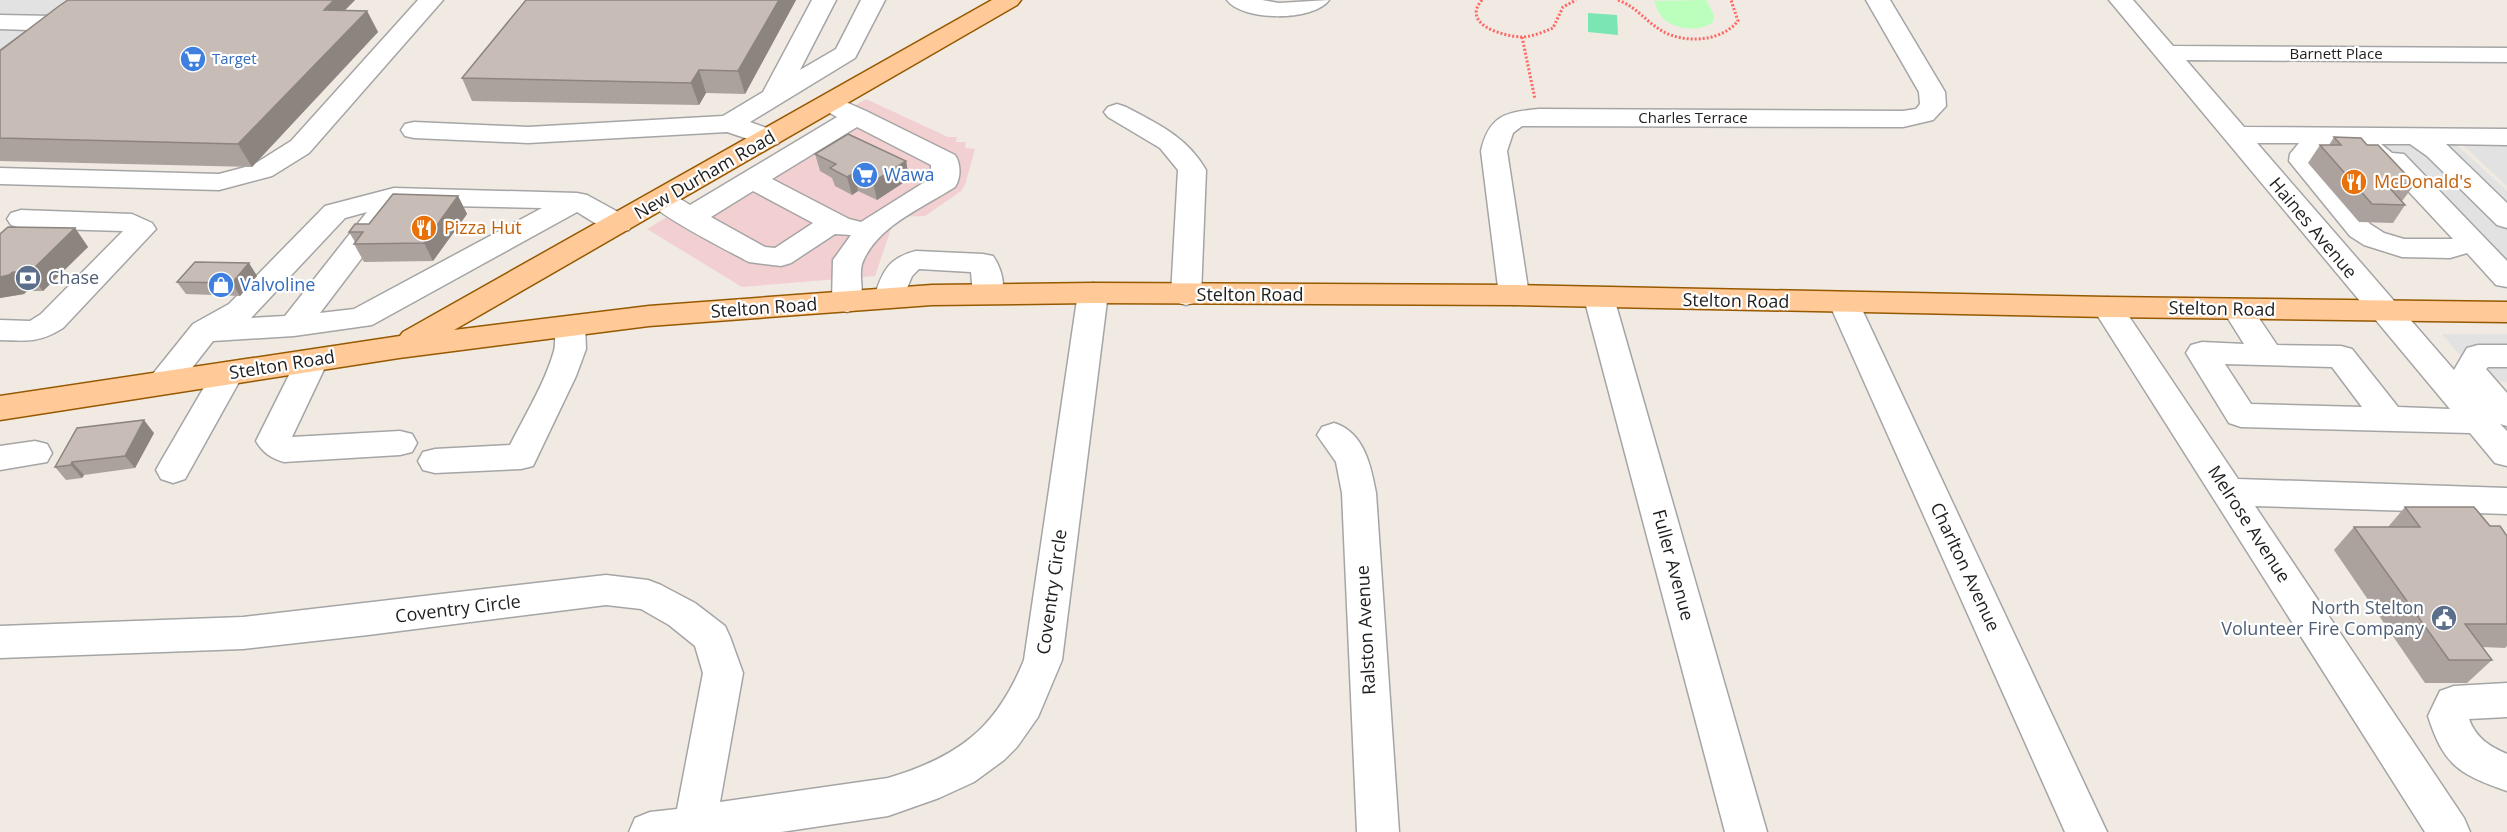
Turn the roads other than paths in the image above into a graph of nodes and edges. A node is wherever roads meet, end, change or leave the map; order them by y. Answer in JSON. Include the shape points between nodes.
{"nodes":[{"id":1,"x":431,"y":0,"type":"edge"},
{"id":2,"x":824,"y":0,"type":"edge"},
{"id":3,"x":873,"y":0,"type":"edge"},
{"id":4,"x":1009,"y":0,"type":"edge"},
{"id":5,"x":1239,"y":0,"type":"edge"},
{"id":6,"x":1317,"y":0,"type":"edge"},
{"id":7,"x":1878,"y":0,"type":"edge"},
{"id":8,"x":2121,"y":0,"type":"edge"},
{"id":9,"x":0,"y":22,"type":"edge"},
{"id":10,"x":2165,"y":53,"type":"junction"},
{"id":11,"x":2507,"y":55,"type":"edge"},
{"id":12,"x":0,"y":63,"type":"edge"},
{"id":13,"x":776,"y":94,"type":"junction"},
{"id":14,"x":830,"y":103,"type":"junction"},
{"id":15,"x":1117,"y":112,"type":"dead end"},
{"id":16,"x":857,"y":116,"type":"junction"},
{"id":17,"x":729,"y":124,"type":"junction"},
{"id":18,"x":414,"y":130,"type":"dead end"},
{"id":19,"x":2235,"y":135,"type":"junction"},
{"id":20,"x":2372,"y":137,"type":"junction"},
{"id":21,"x":2417,"y":137,"type":"junction"},
{"id":22,"x":2480,"y":137,"type":"junction"},
{"id":23,"x":2507,"y":137,"type":"edge"},
{"id":24,"x":769,"y":138,"type":"junction"},
{"id":25,"x":2507,"y":162,"type":"edge"},
{"id":26,"x":2408,"y":174,"type":"junction"},
{"id":27,"x":0,"y":176,"type":"edge"},
{"id":28,"x":68,"y":177,"type":"junction"},
{"id":29,"x":751,"y":179,"type":"junction"},
{"id":30,"x":394,"y":196,"type":"junction"},
{"id":31,"x":661,"y":200,"type":"junction"},
{"id":32,"x":578,"y":201,"type":"junction"},
{"id":33,"x":690,"y":217,"type":"junction"},
{"id":34,"x":2507,"y":219,"type":"edge"},
{"id":35,"x":834,"y":222,"type":"junction"},
{"id":36,"x":619,"y":224,"type":"junction"},
{"id":37,"x":873,"y":226,"type":"junction"},
{"id":38,"x":10,"y":228,"type":"edge"},
{"id":39,"x":2469,"y":238,"type":"junction"},
{"id":40,"x":540,"y":268,"type":"junction"},
{"id":41,"x":2503,"y":270,"type":"edge"},
{"id":42,"x":1093,"y":293,"type":"junction"},
{"id":43,"x":988,"y":294,"type":"junction"},
{"id":44,"x":1186,"y":295,"type":"junction"},
{"id":45,"x":1514,"y":295,"type":"junction"},
{"id":46,"x":889,"y":298,"type":"junction"},
{"id":47,"x":1599,"y":298,"type":"junction"},
{"id":48,"x":847,"y":302,"type":"junction"},
{"id":49,"x":1844,"y":303,"type":"junction"},
{"id":50,"x":2107,"y":307,"type":"junction"},
{"id":51,"x":2237,"y":309,"type":"junction"},
{"id":52,"x":2383,"y":311,"type":"junction"},
{"id":53,"x":2507,"y":312,"type":"edge"},
{"id":54,"x":294,"y":326,"type":"junction"},
{"id":55,"x":560,"y":327,"type":"junction"},
{"id":56,"x":0,"y":330,"type":"edge"},
{"id":57,"x":204,"y":331,"type":"junction"},
{"id":58,"x":399,"y":347,"type":"junction"},
{"id":59,"x":2268,"y":355,"type":"junction"},
{"id":60,"x":2507,"y":356,"type":"edge"},
{"id":61,"x":312,"y":361,"type":"junction"},
{"id":62,"x":228,"y":373,"type":"junction"},
{"id":63,"x":163,"y":383,"type":"junction"},
{"id":64,"x":0,"y":408,"type":"edge"},
{"id":65,"x":2493,"y":418,"type":"edge"},
{"id":66,"x":2389,"y":419,"type":"junction"},
{"id":67,"x":1334,"y":435,"type":"dead end"},
{"id":68,"x":400,"y":443,"type":"dead end"},
{"id":69,"x":36,"y":453,"type":"dead end"},
{"id":70,"x":2507,"y":454,"type":"edge"},
{"id":71,"x":0,"y":458,"type":"edge"},
{"id":72,"x":435,"y":461,"type":"dead end"},
{"id":73,"x":173,"y":471,"type":"dead end"},
{"id":74,"x":2228,"y":492,"type":"junction"},
{"id":75,"x":2507,"y":501,"type":"edge"},
{"id":76,"x":0,"y":642,"type":"edge"},
{"id":77,"x":2507,"y":700,"type":"edge"},
{"id":78,"x":2507,"y":773,"type":"edge"},
{"id":79,"x":695,"y":824,"type":"junction"},
{"id":80,"x":650,"y":832,"type":"edge"},
{"id":81,"x":1378,"y":832,"type":"edge"},
{"id":82,"x":1746,"y":832,"type":"edge"},
{"id":83,"x":2086,"y":832,"type":"edge"},
{"id":84,"x":2449,"y":832,"type":"edge"}],
"edges":[{"from":1,"to":28,"type":"street","via":[[300,147],[274,166],[219,182]]},
{"from":2,"to":13,"type":"street"},
{"from":3,"to":13,"type":"street","via":[[846,53]]},
{"from":4,"to":14,"type":"main road","name":"New Durham Road"},
{"from":5,"to":6,"type":"street","via":[[1286,11]]},
{"from":7,"to":45,"type":"street","name":"Charles Terrace","via":[[1932,92],[1933,106],[1924,115],[1903,119],[1539,117],[1507,123],[1497,133],[1494,151]]},
{"from":8,"to":10,"type":"street","name":"Haines Avenue"},
{"from":9,"to":12,"type":"street","via":[[61,17]]},
{"from":10,"to":11,"type":"street","name":"Barnett Place"},
{"from":10,"to":19,"type":"street","name":"Haines Avenue"},
{"from":13,"to":17,"type":"street"},
{"from":14,"to":16,"type":"street"},
{"from":14,"to":24,"type":"main road","name":"New Durham Road"},
{"from":15,"to":44,"type":"street","via":[[1177,147],[1192,170]]},
{"from":16,"to":29,"type":"street"},
{"from":16,"to":37,"type":"street","via":[[945,161],[945,181]]},
{"from":17,"to":18,"type":"street","via":[[528,135]]},
{"from":17,"to":24,"type":"street"},
{"from":19,"to":20,"type":"street"},
{"from":19,"to":52,"type":"street","name":"Haines Avenue"},
{"from":20,"to":21,"type":"street"},
{"from":20,"to":26,"type":"street"},
{"from":21,"to":22,"type":"street"},
{"from":21,"to":34,"type":"street","via":[[2436,150]]},
{"from":22,"to":23,"type":"street"},
{"from":22,"to":25,"type":"street"},
{"from":24,"to":31,"type":"main road","name":"New Durham Road"},
{"from":26,"to":39,"type":"street"},
{"from":26,"to":39,"type":"street","via":[[2372,150],[2352,144],[2312,145],[2301,156],[2360,230],[2374,239],[2402,248],[2450,249],[2467,244]]},
{"from":27,"to":28,"type":"street"},
{"from":28,"to":38,"type":"street"},
{"from":29,"to":33,"type":"street"},
{"from":29,"to":35,"type":"street"},
{"from":30,"to":32,"type":"street"},
{"from":30,"to":54,"type":"street"},
{"from":30,"to":57,"type":"street","via":[[335,212],[240,311]]},
{"from":31,"to":33,"type":"street"},
{"from":31,"to":36,"type":"main road","name":"New Durham Road"},
{"from":32,"to":36,"type":"street"},
{"from":32,"to":54,"type":"street","via":[[361,318]]},
{"from":33,"to":35,"type":"street","via":[[759,256],[781,257]]},
{"from":35,"to":37,"type":"street","via":[[845,228]]},
{"from":36,"to":40,"type":"main road","name":"New Durham Road"},
{"from":37,"to":48,"type":"street","via":[[848,260]]},
{"from":38,"to":56,"type":"street","via":[[132,223],[142,229],[52,321],[35,331]]},
{"from":39,"to":41,"type":"street"},
{"from":40,"to":55,"type":"main road","via":[[527,285],[525,310],[532,319]]},
{"from":40,"to":58,"type":"main road","name":"New Durham Road"},
{"from":42,"to":43,"type":"main road","name":"Stelton Road"},
{"from":42,"to":44,"type":"main road","name":"Stelton Road"},
{"from":42,"to":79,"type":"street","name":"Coventry Circle","via":[[1043,660],[1015,719],[990,747],[959,770],[926,786],[888,797]]},
{"from":43,"to":46,"type":"main road","name":"Stelton Road"},
{"from":43,"to":46,"type":"street","via":[[983,263],[916,260],[907,262],[896,277]]},
{"from":44,"to":45,"type":"main road","name":"Stelton Road"},
{"from":45,"to":47,"type":"main road","name":"Stelton Road"},
{"from":46,"to":48,"type":"main road","name":"Stelton Road"},
{"from":47,"to":49,"type":"main road","name":"Stelton Road"},
{"from":47,"to":82,"type":"street","name":"Fuller Avenue"},
{"from":48,"to":55,"type":"main road","name":"Stelton Road","via":[[650,316]]},
{"from":49,"to":50,"type":"main road","name":"Stelton Road"},
{"from":49,"to":83,"type":"street","name":"Charlton Avenue"},
{"from":50,"to":51,"type":"main road","name":"Stelton Road"},
{"from":50,"to":74,"type":"street","name":"Melrose Avenue"},
{"from":51,"to":52,"type":"main road","name":"Stelton Road"},
{"from":51,"to":59,"type":"street"},
{"from":52,"to":53,"type":"main road","name":"Stelton Road"},
{"from":52,"to":65,"type":"street","name":"Haines Avenue"},
{"from":54,"to":57,"type":"street"},
{"from":55,"to":58,"type":"main road","name":"Stelton Road"},
{"from":55,"to":72,"type":"street","via":[[570,349],[521,457]]},
{"from":57,"to":63,"type":"street"},
{"from":58,"to":61,"type":"main road","name":"Stelton Road"},
{"from":59,"to":66,"type":"street","via":[[2341,357]]},
{"from":59,"to":66,"type":"street","via":[[2202,353],[2241,415]]},
{"from":60,"to":65,"type":"street","via":[[2478,356],[2469,371]]},
{"from":61,"to":62,"type":"main road","name":"Stelton Road"},
{"from":61,"to":68,"type":"street","via":[[273,441],[284,450]]},
{"from":62,"to":63,"type":"main road","name":"Stelton Road"},
{"from":62,"to":73,"type":"street"},
{"from":63,"to":64,"type":"main road","name":"Stelton Road"},
{"from":65,"to":66,"type":"street"},
{"from":65,"to":70,"type":"street","name":"Haines Avenue"},
{"from":67,"to":81,"type":"street","name":"Ralston Avenue","via":[[1352,459],[1359,493]]},
{"from":69,"to":71,"type":"street"},
{"from":74,"to":75,"type":"street"},
{"from":74,"to":84,"type":"street","name":"Melrose Avenue"},
{"from":76,"to":79,"type":"street","name":"Coventry Circle","via":[[243,633],[606,591],[648,595],[711,636],[723,673]]},
{"from":77,"to":78,"type":"street","via":[[2454,703],[2448,716],[2456,740],[2475,759]]},
{"from":79,"to":80,"type":"street","name":"Coventry Circle"}]}
